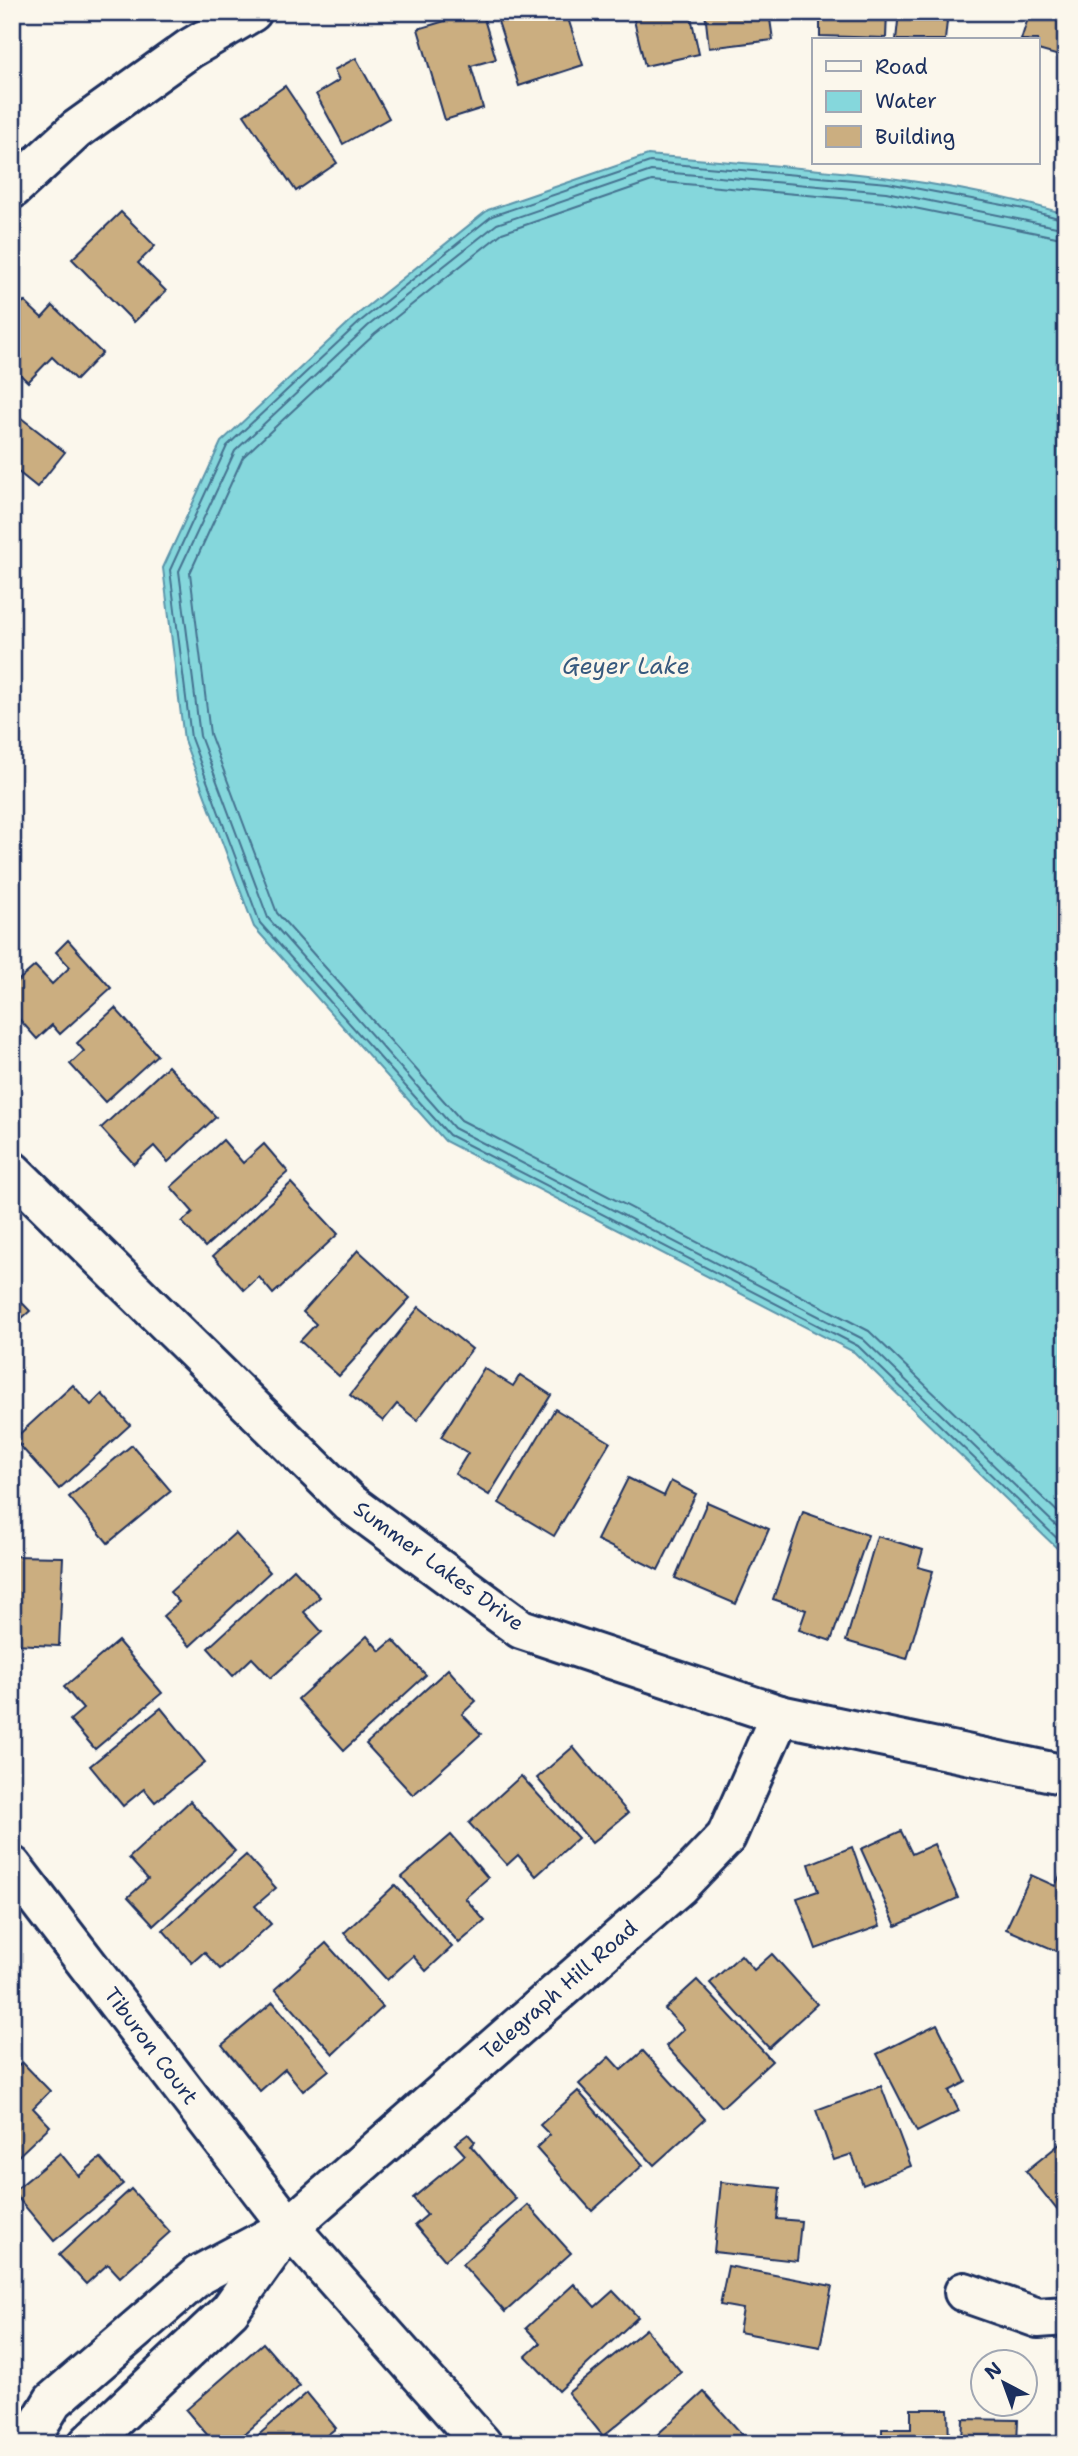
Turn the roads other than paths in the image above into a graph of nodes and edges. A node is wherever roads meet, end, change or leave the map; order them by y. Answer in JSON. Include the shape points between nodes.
{"nodes":[{"id":1,"x":252,"y":12,"type":"edge"},
{"id":2,"x":12,"y":189,"type":"edge"},
{"id":3,"x":12,"y":1171,"type":"edge"},
{"id":4,"x":780,"y":1715,"type":"junction"},
{"id":5,"x":1066,"y":1775,"type":"edge"},
{"id":6,"x":12,"y":1866,"type":"edge"},
{"id":7,"x":289,"y":2227,"type":"junction"},
{"id":8,"x":964,"y":2292,"type":"dead end"},
{"id":9,"x":1066,"y":2316,"type":"edge"},
{"id":10,"x":27,"y":2444,"type":"edge"},
{"id":11,"x":88,"y":2444,"type":"edge"},
{"id":12,"x":482,"y":2444,"type":"edge"}],
"edges":[{"from":1,"to":2,"type":"street","via":[[190,49],[76,130]]},
{"from":3,"to":4,"type":"street","name":"Summer Lakes Drive","via":[[350,1503],[520,1629]]},
{"from":4,"to":5,"type":"street","name":"Summer Lakes Drive"},
{"from":4,"to":7,"type":"street","name":"Telegraph Hill Road","via":[[726,1837],[677,1887]]},
{"from":6,"to":7,"type":"street","name":"Tiburon Court"},
{"from":7,"to":10,"type":"street","name":"Telegraph Hill Road","via":[[199,2274],[53,2401]]},
{"from":7,"to":11,"type":"street","name":"Telegraph Hill Road","via":[[230,2310]]},
{"from":7,"to":12,"type":"street","name":"Tiburon Court"},
{"from":8,"to":9,"type":"street","via":[[1038,2318]]}]}
